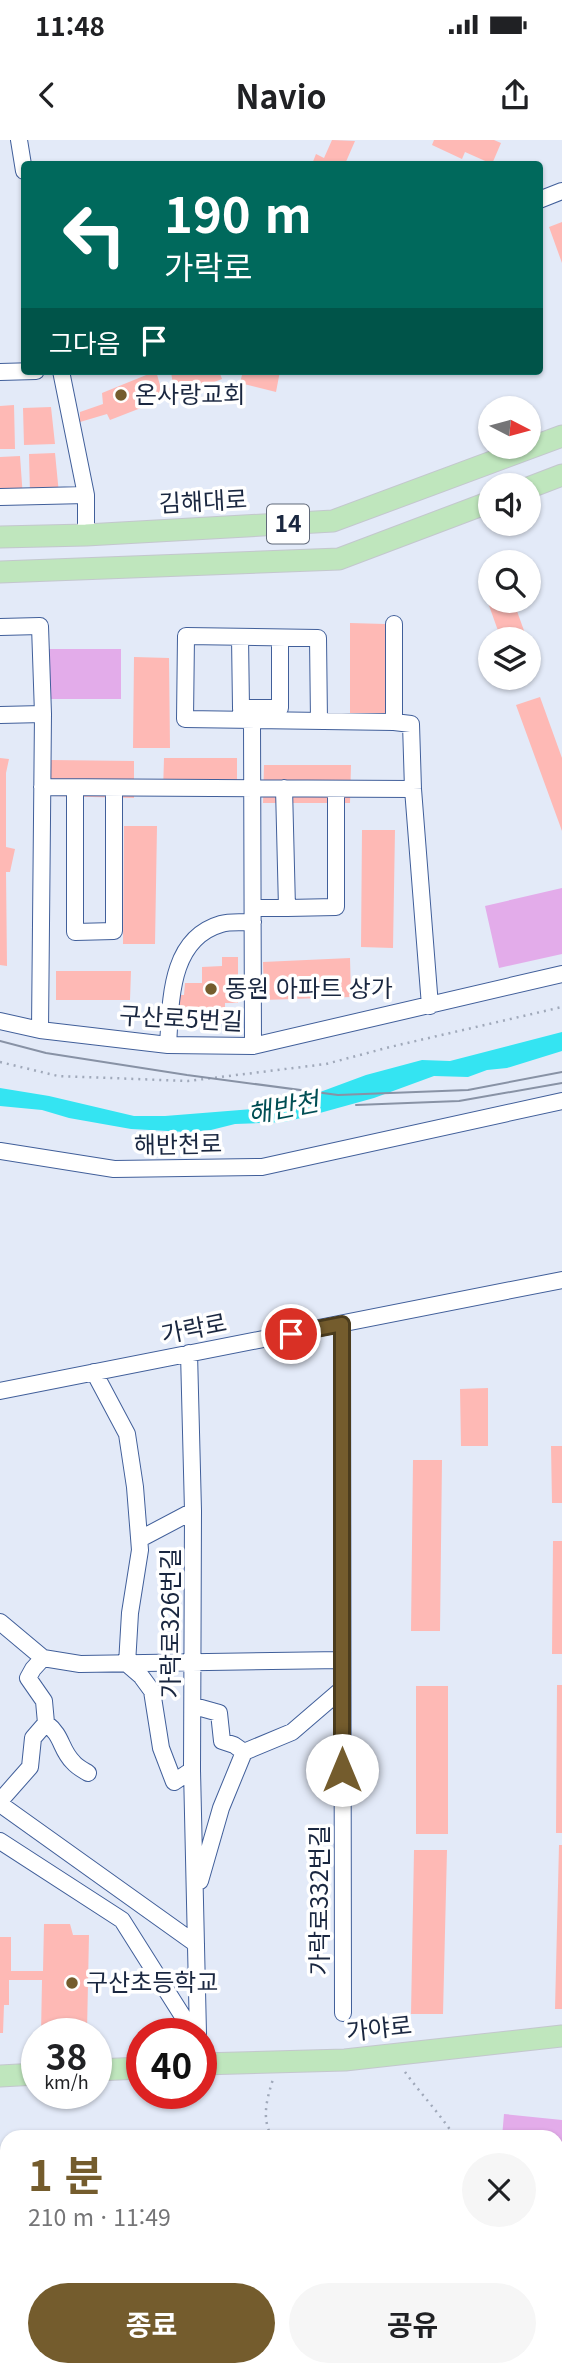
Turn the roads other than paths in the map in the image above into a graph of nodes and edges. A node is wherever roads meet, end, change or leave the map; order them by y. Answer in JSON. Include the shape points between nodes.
{"nodes":[{"id":1,"x":19,"y":140,"type":"edge"},
{"id":2,"x":22,"y":161,"type":"edge"},
{"id":3,"x":562,"y":191,"type":"edge"},
{"id":4,"x":543,"y":198,"type":"edge"},
{"id":5,"x":21,"y":371,"type":"edge"},
{"id":6,"x":0,"y":372,"type":"edge"},
{"id":7,"x":62,"y":375,"type":"edge"},
{"id":8,"x":562,"y":436,"type":"edge"},
{"id":9,"x":562,"y":475,"type":"edge"},
{"id":10,"x":541,"y":483,"type":"edge"},
{"id":11,"x":86,"y":495,"type":"junction"},
{"id":12,"x":0,"y":497,"type":"edge"},
{"id":13,"x":478,"y":507,"type":"edge"},
{"id":14,"x":86,"y":535,"type":"junction"},
{"id":15,"x":0,"y":537,"type":"edge"},
{"id":16,"x":0,"y":572,"type":"edge"},
{"id":17,"x":394,"y":624,"type":"dead end"},
{"id":18,"x":0,"y":627,"type":"edge"},
{"id":19,"x":240,"y":637,"type":"junction"},
{"id":20,"x":280,"y":638,"type":"junction"},
{"id":21,"x":43,"y":714,"type":"junction"},
{"id":22,"x":0,"y":715,"type":"edge"},
{"id":23,"x":245,"y":716,"type":"junction"},
{"id":24,"x":319,"y":721,"type":"junction"},
{"id":25,"x":394,"y":722,"type":"junction"},
{"id":26,"x":42,"y":787,"type":"junction"},
{"id":27,"x":75,"y":788,"type":"junction"},
{"id":28,"x":114,"y":788,"type":"junction"},
{"id":29,"x":251,"y":788,"type":"junction"},
{"id":30,"x":284,"y":788,"type":"junction"},
{"id":31,"x":336,"y":789,"type":"junction"},
{"id":32,"x":413,"y":789,"type":"junction"},
{"id":33,"x":287,"y":908,"type":"junction"},
{"id":34,"x":253,"y":915,"type":"junction"},
{"id":35,"x":562,"y":974,"type":"edge"},
{"id":36,"x":430,"y":1006,"type":"junction"},
{"id":37,"x":0,"y":1021,"type":"edge"},
{"id":38,"x":40,"y":1030,"type":"junction"},
{"id":39,"x":169,"y":1045,"type":"junction"},
{"id":40,"x":253,"y":1046,"type":"junction"},
{"id":41,"x":562,"y":1101,"type":"edge"},
{"id":42,"x":0,"y":1151,"type":"edge"},
{"id":43,"x":562,"y":1280,"type":"edge"},
{"id":44,"x":342,"y":1324,"type":"junction"},
{"id":45,"x":188,"y":1353,"type":"junction"},
{"id":46,"x":94,"y":1372,"type":"junction"},
{"id":47,"x":0,"y":1391,"type":"edge"},
{"id":48,"x":193,"y":1511,"type":"junction"},
{"id":49,"x":140,"y":1539,"type":"junction"},
{"id":50,"x":0,"y":1622,"type":"edge"},
{"id":51,"x":43,"y":1658,"type":"junction"},
{"id":52,"x":342,"y":1660,"type":"junction"},
{"id":53,"x":127,"y":1664,"type":"junction"},
{"id":54,"x":194,"y":1664,"type":"junction"},
{"id":55,"x":342,"y":1689,"type":"junction"},
{"id":56,"x":194,"y":1706,"type":"junction"},
{"id":57,"x":46,"y":1723,"type":"junction"},
{"id":58,"x":244,"y":1752,"type":"junction"},
{"id":59,"x":192,"y":1770,"type":"junction"},
{"id":60,"x":88,"y":1773,"type":"dead end"},
{"id":61,"x":0,"y":1802,"type":"edge"},
{"id":62,"x":0,"y":1841,"type":"edge"},
{"id":63,"x":196,"y":1893,"type":"junction"},
{"id":64,"x":196,"y":1944,"type":"junction"},
{"id":65,"x":343,"y":2013,"type":"dead end"},
{"id":66,"x":186,"y":2018,"type":"edge"},
{"id":67,"x":196,"y":2018,"type":"edge"},
{"id":68,"x":562,"y":2036,"type":"edge"},
{"id":69,"x":217,"y":2064,"type":"edge"},
{"id":70,"x":21,"y":2075,"type":"edge"},
{"id":71,"x":0,"y":2076,"type":"edge"}],
"edges":[{"from":1,"to":2,"type":"street"},
{"from":3,"to":4,"type":"street"},
{"from":5,"to":6,"type":"street"},
{"from":7,"to":11,"type":"street"},
{"from":8,"to":14,"type":"main road","name":"김해대로","number":"14","via":[[333,521]]},
{"from":9,"to":10,"type":"main road"},
{"from":11,"to":12,"type":"street"},
{"from":11,"to":14,"type":"street"},
{"from":13,"to":16,"type":"main road","via":[[339,559]]},
{"from":14,"to":15,"type":"main road","name":"김해대로","number":"14"},
{"from":17,"to":25,"type":"street"},
{"from":18,"to":21,"type":"street","via":[[40,626]]},
{"from":19,"to":20,"type":"street"},
{"from":19,"to":23,"type":"street"},
{"from":19,"to":23,"type":"street","via":[[186,636],[185,719]]},
{"from":20,"to":23,"type":"street","via":[[280,708]]},
{"from":20,"to":24,"type":"street","via":[[318,638]]},
{"from":21,"to":22,"type":"street"},
{"from":21,"to":26,"type":"street"},
{"from":23,"to":24,"type":"street"},
{"from":23,"to":29,"type":"street"},
{"from":24,"to":25,"type":"street"},
{"from":25,"to":32,"type":"street","via":[[411,724]]},
{"from":26,"to":27,"type":"street"},
{"from":26,"to":38,"type":"street"},
{"from":27,"to":28,"type":"street"},
{"from":27,"to":28,"type":"street","via":[[75,932],[114,931]]},
{"from":28,"to":29,"type":"street"},
{"from":29,"to":30,"type":"street"},
{"from":29,"to":34,"type":"street"},
{"from":30,"to":31,"type":"street"},
{"from":30,"to":33,"type":"street"},
{"from":31,"to":32,"type":"street"},
{"from":31,"to":33,"type":"street","via":[[337,907]]},
{"from":32,"to":36,"type":"street"},
{"from":33,"to":34,"type":"street"},
{"from":34,"to":39,"type":"street","via":[[210,928],[194,940],[183,957],[173,981]]},
{"from":34,"to":40,"type":"street"},
{"from":35,"to":36,"type":"street","name":"구산로5번길"},
{"from":36,"to":40,"type":"street","name":"구산로5번길"},
{"from":37,"to":38,"type":"street","name":"구산로5번길"},
{"from":38,"to":39,"type":"street","name":"구산로5번길"},
{"from":39,"to":40,"type":"street","name":"구산로5번길"},
{"from":41,"to":42,"type":"street","name":"해반천로","via":[[262,1167],[114,1169]]},
{"from":43,"to":44,"type":"street","name":"가락로"},
{"from":44,"to":45,"type":"street","name":"가락로"},
{"from":44,"to":52,"type":"street","name":"가락로332번길"},
{"from":45,"to":46,"type":"street","name":"가락로"},
{"from":45,"to":48,"type":"street","name":"가락로326번길"},
{"from":46,"to":47,"type":"street","name":"가락로"},
{"from":46,"to":49,"type":"street","via":[[127,1434]]},
{"from":48,"to":49,"type":"street"},
{"from":48,"to":54,"type":"street","name":"가락로326번길"},
{"from":49,"to":53,"type":"street"},
{"from":50,"to":51,"type":"street"},
{"from":51,"to":53,"type":"street"},
{"from":51,"to":57,"type":"street","via":[[28,1678],[44,1701]]},
{"from":52,"to":54,"type":"street"},
{"from":52,"to":55,"type":"street","name":"가락로332번길"},
{"from":53,"to":54,"type":"street"},
{"from":53,"to":59,"type":"street","via":[[152,1691],[162,1748],[174,1782]]},
{"from":54,"to":56,"type":"street","name":"가락로326번길"},
{"from":55,"to":58,"type":"street","via":[[292,1732]]},
{"from":55,"to":65,"type":"street","name":"가락로332번길"},
{"from":56,"to":58,"type":"street","via":[[219,1713],[222,1741]]},
{"from":56,"to":59,"type":"street","name":"가락로326번길"},
{"from":57,"to":60,"type":"street","via":[[58,1732],[73,1762]]},
{"from":57,"to":61,"type":"street","via":[[33,1738],[30,1767]]},
{"from":58,"to":63,"type":"street","name":"가락로326번길","via":[[221,1808]]},
{"from":59,"to":63,"type":"street","name":"가락로326번길"},
{"from":61,"to":64,"type":"street"},
{"from":62,"to":66,"type":"street","via":[[122,1920]]},
{"from":63,"to":64,"type":"street","name":"가락로326번길"},
{"from":64,"to":67,"type":"street","name":"가락로326번길"},
{"from":68,"to":69,"type":"main road","name":"가야로","via":[[345,2060]]},
{"from":70,"to":71,"type":"main road"}]}
